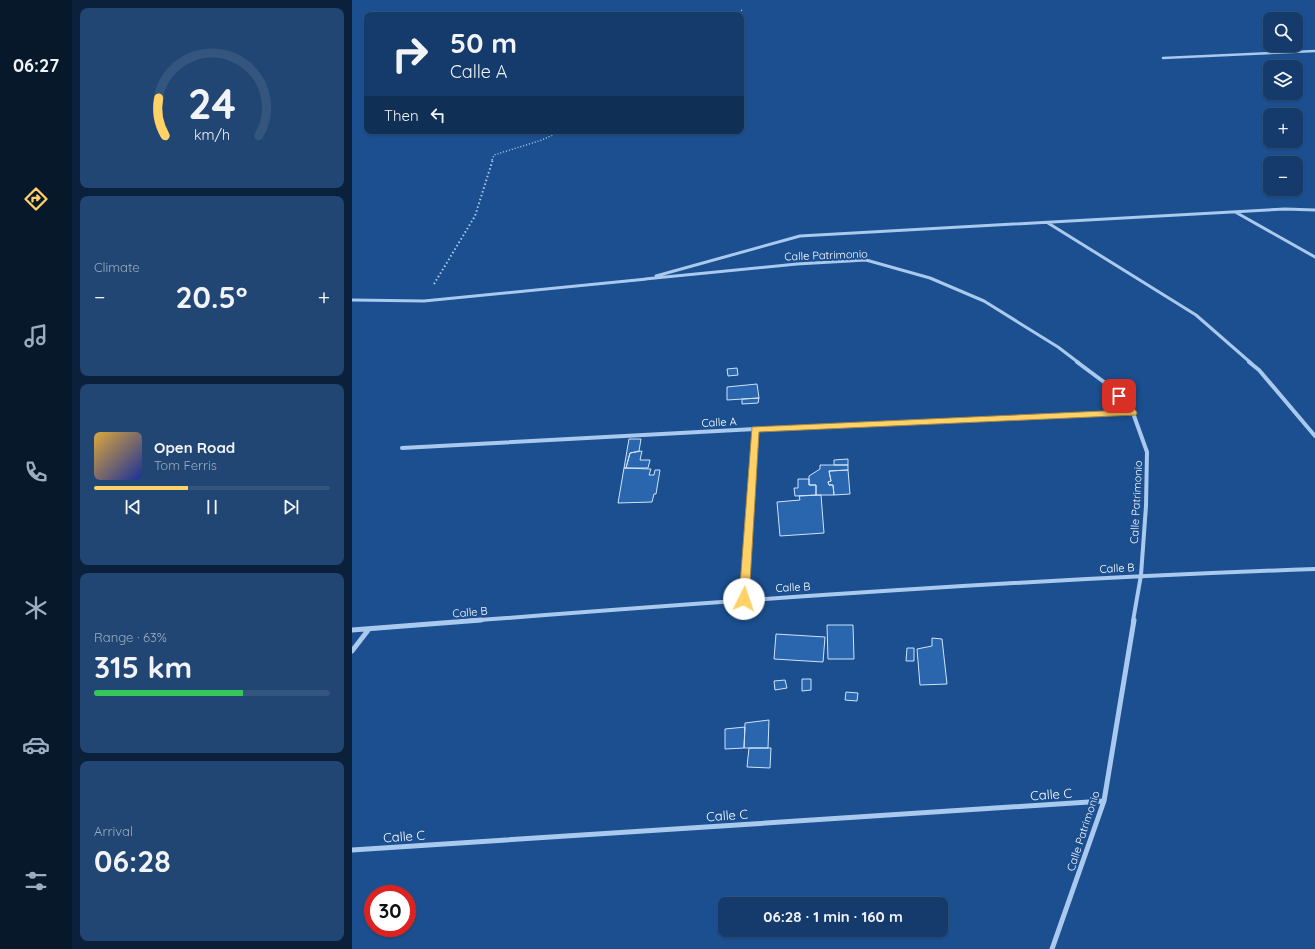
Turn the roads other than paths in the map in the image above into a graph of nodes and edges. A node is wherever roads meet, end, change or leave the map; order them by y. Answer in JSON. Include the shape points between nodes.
{"nodes":[{"id":1,"x":1315,"y":51,"type":"edge"},
{"id":2,"x":1163,"y":58,"type":"dead end"},
{"id":3,"x":1315,"y":210,"type":"edge"},
{"id":4,"x":1237,"y":212,"type":"junction"},
{"id":5,"x":1048,"y":222,"type":"junction"},
{"id":6,"x":1315,"y":257,"type":"edge"},
{"id":7,"x":645,"y":279,"type":"junction"},
{"id":8,"x":352,"y":300,"type":"edge"},
{"id":9,"x":1133,"y":413,"type":"junction"},
{"id":10,"x":755,"y":429,"type":"junction"},
{"id":11,"x":1315,"y":436,"type":"edge"},
{"id":12,"x":402,"y":448,"type":"dead end"},
{"id":13,"x":1315,"y":570,"type":"edge"},
{"id":14,"x":1141,"y":576,"type":"junction"},
{"id":15,"x":744,"y":599,"type":"junction"},
{"id":16,"x":369,"y":629,"type":"junction"},
{"id":17,"x":352,"y":630,"type":"edge"},
{"id":18,"x":352,"y":651,"type":"edge"},
{"id":19,"x":1104,"y":801,"type":"junction"},
{"id":20,"x":352,"y":850,"type":"edge"},
{"id":21,"x":1052,"y":949,"type":"edge"}],
"edges":[{"from":1,"to":2,"type":"street"},
{"from":3,"to":4,"type":"street"},
{"from":4,"to":5,"type":"street"},
{"from":4,"to":6,"type":"street"},
{"from":5,"to":7,"type":"street","via":[[800,236]]},
{"from":5,"to":11,"type":"street","via":[[1196,315],[1259,370]]},
{"from":7,"to":8,"type":"street","via":[[424,301]]},
{"from":7,"to":9,"type":"street","name":"Calle Patrimonio","via":[[866,260],[930,278],[984,301],[1058,347],[1112,388]]},
{"from":9,"to":10,"type":"street","name":"Calle A"},
{"from":9,"to":14,"type":"street","name":"Calle Patrimonio","via":[[1147,452]]},
{"from":10,"to":12,"type":"street","name":"Calle A"},
{"from":10,"to":15,"type":"street"},
{"from":13,"to":14,"type":"street","name":"Calle B"},
{"from":14,"to":15,"type":"street","name":"Calle B"},
{"from":14,"to":19,"type":"street","name":"Calle Patrimonio"},
{"from":15,"to":16,"type":"street","name":"Calle B"},
{"from":16,"to":17,"type":"street","name":"Calle B"},
{"from":16,"to":18,"type":"street"},
{"from":19,"to":20,"type":"street","name":"Calle C"},
{"from":19,"to":21,"type":"street","name":"Calle Patrimonio"}]}
